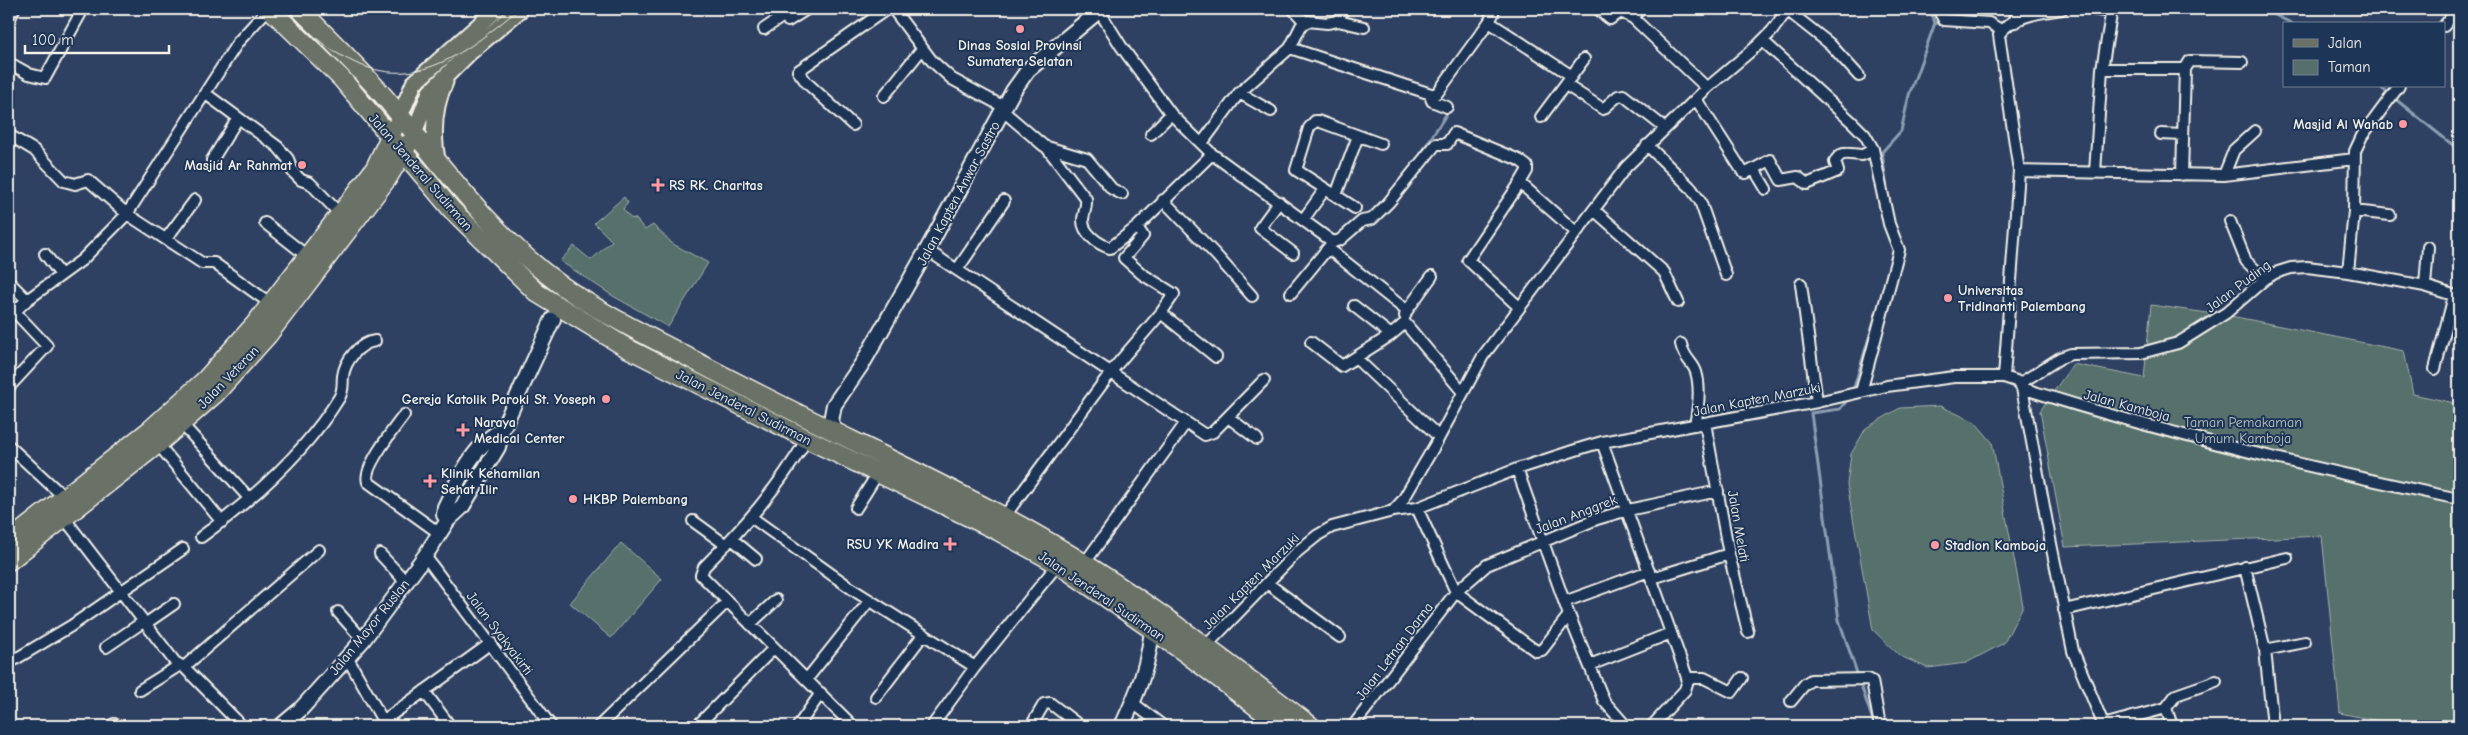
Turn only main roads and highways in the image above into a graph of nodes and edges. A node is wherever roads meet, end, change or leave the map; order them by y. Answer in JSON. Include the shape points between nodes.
{"nodes":[{"id":1,"x":269,"y":9,"type":"edge"},
{"id":2,"x":300,"y":9,"type":"edge"},
{"id":3,"x":497,"y":9,"type":"edge"},
{"id":4,"x":520,"y":9,"type":"edge"},
{"id":5,"x":450,"y":71,"type":"junction"},
{"id":6,"x":400,"y":116,"type":"junction"},
{"id":7,"x":414,"y":133,"type":"junction"},
{"id":8,"x":390,"y":138,"type":"junction"},
{"id":9,"x":403,"y":152,"type":"junction"},
{"id":10,"x":438,"y":164,"type":"junction"},
{"id":11,"x":388,"y":177,"type":"junction"},
{"id":12,"x":570,"y":315,"type":"junction"},
{"id":13,"x":838,"y":442,"type":"junction"},
{"id":14,"x":9,"y":541,"type":"edge"},
{"id":15,"x":9,"y":561,"type":"edge"},
{"id":16,"x":1282,"y":726,"type":"edge"},
{"id":17,"x":1311,"y":726,"type":"edge"}],
"edges":[{"from":1,"to":8,"type":"highway","name":"Jalan Jenderal Sudirman","via":[[341,78]]},
{"from":2,"to":6,"type":"highway","name":"Jalan Jenderal Sudirman","via":[[368,78]]},
{"from":3,"to":6,"type":"main road","via":[[414,83]]},
{"from":4,"to":5,"type":"main road"},
{"from":5,"to":7,"type":"main road","via":[[430,92]]},
{"from":5,"to":10,"type":"main road","via":[[439,93],[435,115]]},
{"from":6,"to":7,"type":"highway","name":"Jalan Jenderal Sudirman"},
{"from":6,"to":8,"type":"highway","name":"Jalan Veteran"},
{"from":7,"to":9,"type":"highway","name":"Jalan Veteran"},
{"from":7,"to":10,"type":"highway","name":"Jalan Jenderal Sudirman"},
{"from":8,"to":9,"type":"highway","name":"Jalan Jenderal Sudirman"},
{"from":8,"to":14,"type":"highway","name":"Jalan Veteran","via":[[374,168],[308,256],[204,380],[151,429]]},
{"from":9,"to":11,"type":"highway","name":"Jalan Veteran"},
{"from":9,"to":12,"type":"highway","name":"Jalan Jenderal Sudirman","via":[[452,210],[517,276]]},
{"from":10,"to":13,"type":"highway","name":"Jalan Jenderal Sudirman","via":[[502,235],[559,283],[630,327]]},
{"from":11,"to":12,"type":"highway","via":[[403,172],[412,174],[505,273],[547,306],[552,319]]},
{"from":11,"to":15,"type":"highway","name":"Jalan Veteran","via":[[268,336],[216,393],[158,444]]},
{"from":12,"to":13,"type":"highway","name":"Jalan Jenderal Sudirman","via":[[627,348],[807,439]]},
{"from":13,"to":16,"type":"highway","name":"Jalan Jenderal Sudirman","via":[[878,473],[1058,564]]},
{"from":13,"to":17,"type":"highway","name":"Jalan Jenderal Sudirman","via":[[1004,517],[1084,564],[1154,610]]}]}
